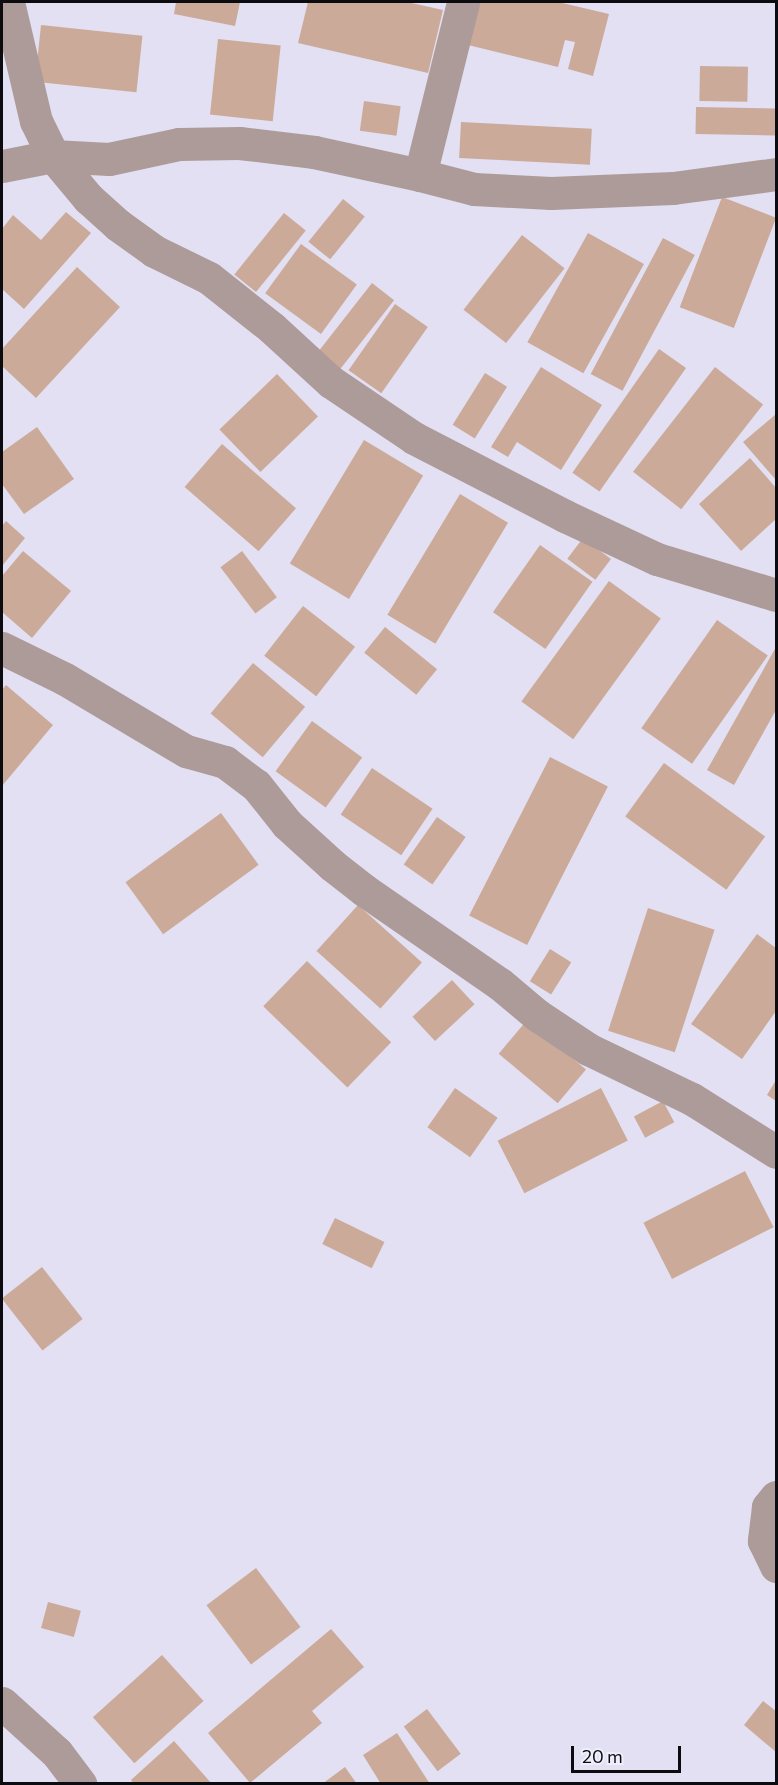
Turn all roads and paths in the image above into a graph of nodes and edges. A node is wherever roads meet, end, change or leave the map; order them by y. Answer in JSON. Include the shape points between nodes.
{"nodes":[{"id":1,"x":8,"y":2,"type":"edge"},
{"id":2,"x":463,"y":2,"type":"edge"},
{"id":3,"x":53,"y":156,"type":"junction"},
{"id":4,"x":109,"y":159,"type":"junction"},
{"id":5,"x":2,"y":166,"type":"edge"},
{"id":6,"x":777,"y":174,"type":"edge"},
{"id":7,"x":420,"y":175,"type":"junction"},
{"id":8,"x":88,"y":198,"type":"junction"},
{"id":9,"x":777,"y":595,"type":"edge"},
{"id":10,"x":2,"y":648,"type":"edge"},
{"id":11,"x":777,"y":1152,"type":"edge"},
{"id":12,"x":777,"y":1497,"type":"edge"},
{"id":13,"x":777,"y":1566,"type":"edge"},
{"id":14,"x":2,"y":1703,"type":"edge"},
{"id":15,"x":80,"y":1784,"type":"edge"}],
"edges":[{"from":1,"to":3,"type":"street","via":[[36,121]]},
{"from":2,"to":7,"type":"street"},
{"from":3,"to":4,"type":"street"},
{"from":3,"to":5,"type":"street"},
{"from":3,"to":8,"type":"street"},
{"from":4,"to":7,"type":"street","via":[[179,144],[239,143],[314,152]]},
{"from":4,"to":8,"type":"street"},
{"from":6,"to":7,"type":"street","via":[[673,188],[551,193],[474,189]]},
{"from":8,"to":9,"type":"street","via":[[154,251],[208,278],[272,328],[331,382],[414,438],[657,559]]},
{"from":10,"to":11,"type":"street","via":[[65,679],[186,751],[225,762],[255,785],[287,824],[356,884],[500,984],[537,1015],[588,1048],[692,1099]]},
{"from":12,"to":13,"type":"street","via":[[768,1507],[764,1541]]},
{"from":14,"to":15,"type":"street","via":[[57,1753]]}]}
